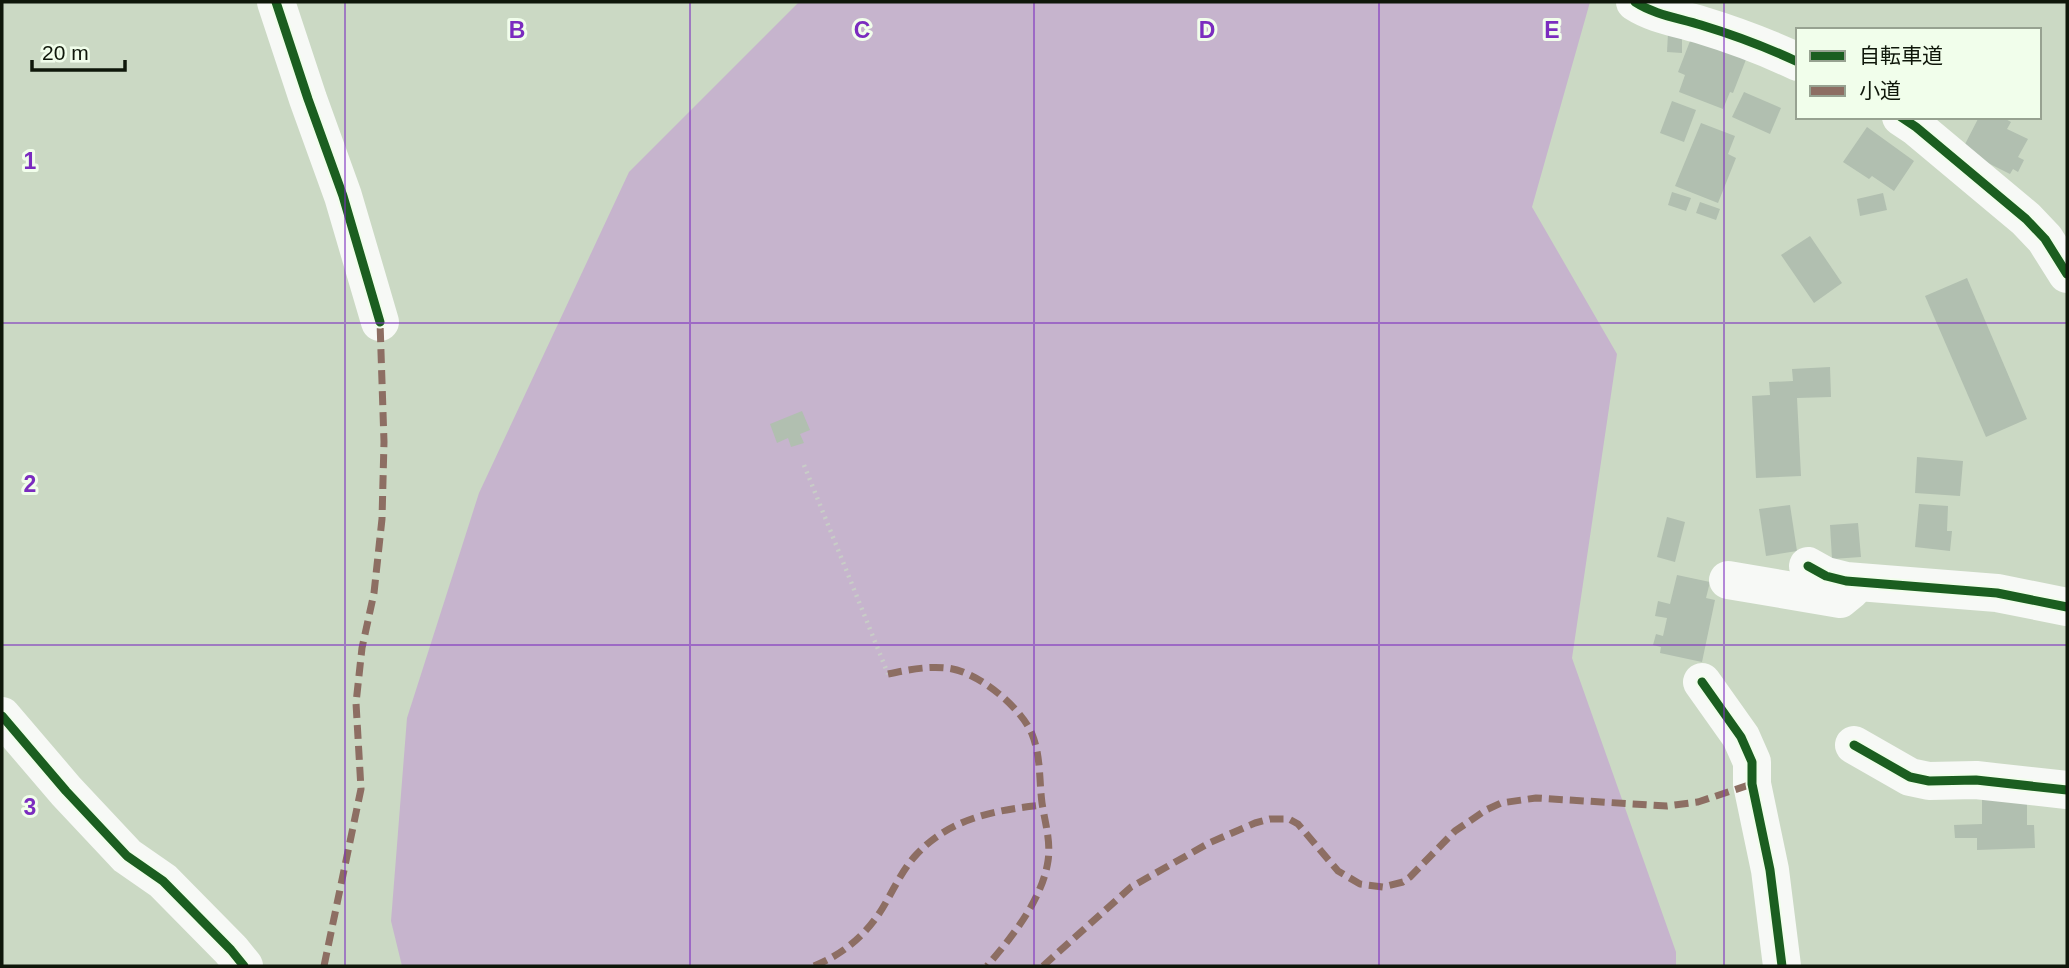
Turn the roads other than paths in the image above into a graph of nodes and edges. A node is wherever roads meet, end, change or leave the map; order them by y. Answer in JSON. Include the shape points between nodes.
{"nodes":[{"id":1,"x":276,"y":2,"type":"edge"},
{"id":2,"x":1635,"y":2,"type":"edge"},
{"id":3,"x":1796,"y":61,"type":"edge"},
{"id":4,"x":1904,"y":119,"type":"edge"},
{"id":5,"x":2067,"y":274,"type":"edge"},
{"id":6,"x":380,"y":322,"type":"dead end"},
{"id":7,"x":1808,"y":566,"type":"dead end"},
{"id":8,"x":1728,"y":580,"type":"dead end"},
{"id":9,"x":1858,"y":582,"type":"junction"},
{"id":10,"x":2067,"y":607,"type":"edge"},
{"id":11,"x":1702,"y":682,"type":"dead end"},
{"id":12,"x":2,"y":716,"type":"edge"},
{"id":13,"x":1854,"y":745,"type":"dead end"},
{"id":14,"x":2067,"y":790,"type":"edge"},
{"id":15,"x":244,"y":966,"type":"edge"},
{"id":16,"x":1782,"y":966,"type":"edge"}],
"edges":[{"from":1,"to":6,"type":"street","via":[[343,196]]},
{"from":2,"to":3,"type":"street"},
{"from":4,"to":5,"type":"street","via":[[2026,219]]},
{"from":7,"to":9,"type":"street","via":[[1826,576]]},
{"from":8,"to":9,"type":"street","via":[[1840,599]]},
{"from":9,"to":10,"type":"street","via":[[1997,593]]},
{"from":11,"to":16,"type":"street","via":[[1741,737],[1752,762]]},
{"from":12,"to":15,"type":"street","via":[[65,792],[127,856],[163,881]]},
{"from":13,"to":14,"type":"street","via":[[1910,777],[1929,782],[1976,780]]}]}
